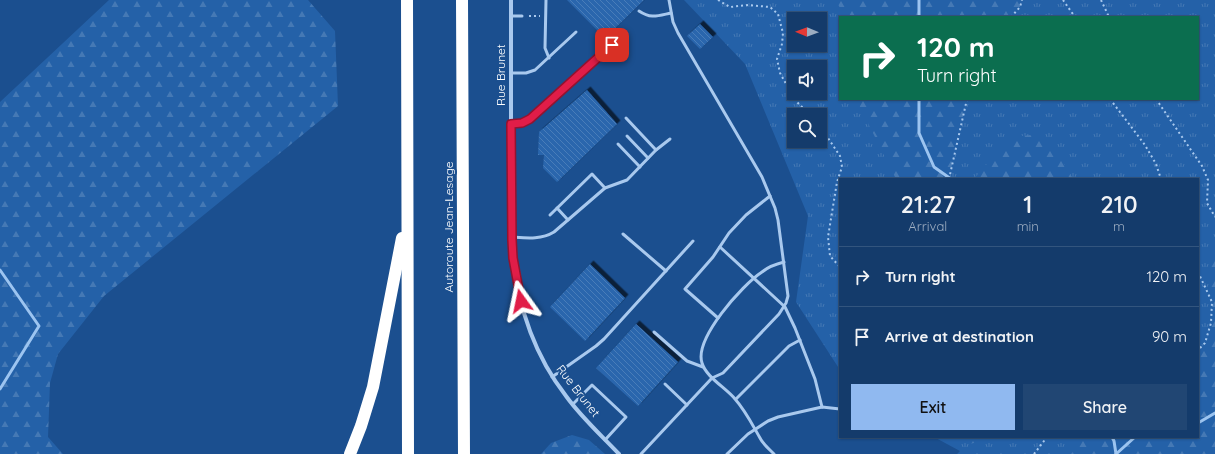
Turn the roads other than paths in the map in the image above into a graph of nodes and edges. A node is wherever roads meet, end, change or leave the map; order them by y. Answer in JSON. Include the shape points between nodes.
{"nodes":[{"id":1,"x":407,"y":0,"type":"edge"},
{"id":2,"x":462,"y":0,"type":"edge"},
{"id":3,"x":511,"y":0,"type":"edge"},
{"id":4,"x":546,"y":0,"type":"edge"},
{"id":5,"x":669,"y":0,"type":"edge"},
{"id":6,"x":639,"y":11,"type":"dead end"},
{"id":7,"x":671,"y":13,"type":"junction"},
{"id":8,"x":511,"y":16,"type":"junction"},
{"id":9,"x":522,"y":16,"type":"dead end"},
{"id":10,"x":576,"y":32,"type":"dead end"},
{"id":11,"x":623,"y":35,"type":"dead end"},
{"id":12,"x":549,"y":58,"type":"junction"},
{"id":13,"x":511,"y":73,"type":"junction"},
{"id":14,"x":626,"y":118,"type":"dead end"},
{"id":15,"x":511,"y":124,"type":"junction"},
{"id":16,"x":627,"y":136,"type":"dead end"},
{"id":17,"x":670,"y":139,"type":"dead end"},
{"id":18,"x":618,"y":144,"type":"dead end"},
{"id":19,"x":656,"y":150,"type":"junction"},
{"id":20,"x":648,"y":158,"type":"junction"},
{"id":21,"x":640,"y":167,"type":"junction"},
{"id":22,"x":605,"y":188,"type":"junction"},
{"id":23,"x":770,"y":196,"type":"junction"},
{"id":24,"x":558,"y":208,"type":"junction"},
{"id":25,"x":408,"y":214,"type":"junction"},
{"id":26,"x":550,"y":215,"type":"dead end"},
{"id":27,"x":568,"y":220,"type":"junction"},
{"id":28,"x":623,"y":234,"type":"dead end"},
{"id":29,"x":512,"y":237,"type":"junction"},
{"id":30,"x":693,"y":241,"type":"dead end"},
{"id":31,"x":720,"y":247,"type":"junction"},
{"id":32,"x":784,"y":262,"type":"junction"},
{"id":33,"x":666,"y":271,"type":"junction"},
{"id":34,"x":754,"y":277,"type":"junction"},
{"id":35,"x":785,"y":306,"type":"junction"},
{"id":36,"x":718,"y":318,"type":"junction"},
{"id":37,"x":654,"y":332,"type":"dead end"},
{"id":38,"x":800,"y":340,"type":"junction"},
{"id":39,"x":703,"y":367,"type":"junction"},
{"id":40,"x":552,"y":377,"type":"junction"},
{"id":41,"x":712,"y":378,"type":"junction"},
{"id":42,"x":665,"y":384,"type":"dead end"},
{"id":43,"x":736,"y":399,"type":"junction"},
{"id":44,"x":572,"y":404,"type":"junction"},
{"id":45,"x":687,"y":405,"type":"junction"},
{"id":46,"x":822,"y":408,"type":"junction"},
{"id":47,"x":839,"y":409,"type":"edge"},
{"id":48,"x":755,"y":429,"type":"junction"},
{"id":49,"x":605,"y":440,"type":"junction"},
{"id":50,"x":350,"y":454,"type":"edge"},
{"id":51,"x":408,"y":454,"type":"edge"},
{"id":52,"x":464,"y":454,"type":"edge"},
{"id":53,"x":619,"y":454,"type":"edge"},
{"id":54,"x":641,"y":454,"type":"edge"},
{"id":55,"x":727,"y":454,"type":"edge"},
{"id":56,"x":774,"y":454,"type":"edge"}],
"edges":[{"from":1,"to":25,"type":"highway"},
{"from":2,"to":52,"type":"highway","name":"Autoroute Jean-Lesage"},
{"from":3,"to":8,"type":"street","name":"Rue Brunet"},
{"from":4,"to":12,"type":"lane","via":[[545,48]]},
{"from":5,"to":7,"type":"lane"},
{"from":6,"to":7,"type":"lane","via":[[652,17]]},
{"from":7,"to":23,"type":"lane","via":[[678,33],[762,177]]},
{"from":8,"to":9,"type":"lane"},
{"from":8,"to":13,"type":"street","name":"Rue Brunet"},
{"from":10,"to":12,"type":"lane"},
{"from":11,"to":15,"type":"lane","via":[[530,119]]},
{"from":12,"to":13,"type":"lane","via":[[530,72]]},
{"from":13,"to":15,"type":"street","name":"Rue Brunet"},
{"from":14,"to":19,"type":"lane"},
{"from":15,"to":29,"type":"street","name":"Rue Brunet"},
{"from":16,"to":20,"type":"lane"},
{"from":17,"to":19,"type":"lane"},
{"from":18,"to":21,"type":"lane"},
{"from":19,"to":20,"type":"lane"},
{"from":20,"to":21,"type":"lane"},
{"from":21,"to":22,"type":"lane","via":[[627,180]]},
{"from":22,"to":24,"type":"lane","via":[[592,174]]},
{"from":22,"to":27,"type":"lane"},
{"from":23,"to":31,"type":"lane","via":[[746,215]]},
{"from":23,"to":32,"type":"lane","via":[[778,220]]},
{"from":24,"to":26,"type":"lane"},
{"from":24,"to":27,"type":"lane"},
{"from":25,"to":50,"type":"highway","via":[[373,387]]},
{"from":25,"to":51,"type":"highway"},
{"from":27,"to":29,"type":"lane","via":[[545,237]]},
{"from":28,"to":33,"type":"lane"},
{"from":29,"to":40,"type":"street","name":"Rue Brunet","via":[[516,282],[523,311]]},
{"from":30,"to":33,"type":"lane"},
{"from":31,"to":34,"type":"lane"},
{"from":31,"to":36,"type":"lane","via":[[684,289]]},
{"from":32,"to":34,"type":"lane","via":[[771,266]]},
{"from":32,"to":35,"type":"lane","via":[[788,296]]},
{"from":33,"to":40,"type":"lane","via":[[596,346]]},
{"from":34,"to":35,"type":"lane"},
{"from":34,"to":36,"type":"lane"},
{"from":35,"to":38,"type":"lane"},
{"from":35,"to":41,"type":"lane","via":[[723,373]]},
{"from":36,"to":39,"type":"lane","via":[[701,352]]},
{"from":37,"to":39,"type":"lane","via":[[687,361]]},
{"from":38,"to":43,"type":"lane","via":[[789,346]]},
{"from":38,"to":46,"type":"lane","via":[[815,378]]},
{"from":39,"to":41,"type":"lane"},
{"from":40,"to":44,"type":"street","name":"Rue Brunet"},
{"from":41,"to":43,"type":"lane"},
{"from":41,"to":45,"type":"lane"},
{"from":42,"to":45,"type":"lane"},
{"from":43,"to":48,"type":"lane"},
{"from":44,"to":49,"type":"street","name":"Rue Brunet"},
{"from":44,"to":49,"type":"lane","via":[[592,385],[626,417]]},
{"from":45,"to":54,"type":"lane"},
{"from":46,"to":47,"type":"lane"},
{"from":46,"to":48,"type":"lane","via":[[778,417]]},
{"from":48,"to":55,"type":"lane"},
{"from":48,"to":56,"type":"lane"},
{"from":49,"to":53,"type":"street","name":"Rue Brunet"}]}
